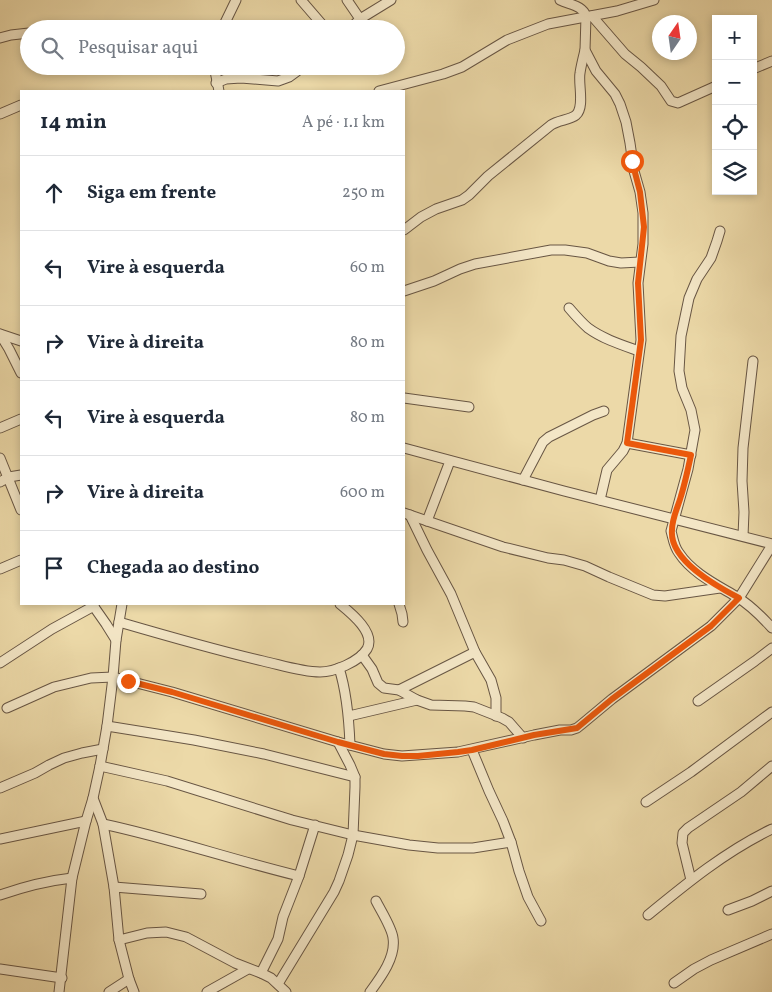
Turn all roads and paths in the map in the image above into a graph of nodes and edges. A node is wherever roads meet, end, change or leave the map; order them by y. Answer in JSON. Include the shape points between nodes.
{"nodes":[{"id":1,"x":236,"y":0,"type":"edge"},
{"id":2,"x":301,"y":0,"type":"edge"},
{"id":3,"x":347,"y":0,"type":"edge"},
{"id":4,"x":392,"y":0,"type":"edge"},
{"id":5,"x":560,"y":0,"type":"edge"},
{"id":6,"x":654,"y":0,"type":"edge"},
{"id":7,"x":589,"y":16,"type":"junction"},
{"id":8,"x":360,"y":19,"type":"joint"},
{"id":9,"x":226,"y":20,"type":"edge"},
{"id":10,"x":318,"y":20,"type":"edge"},
{"id":11,"x":20,"y":34,"type":"edge"},
{"id":12,"x":0,"y":38,"type":"edge"},
{"id":13,"x":585,"y":50,"type":"junction"},
{"id":14,"x":772,"y":61,"type":"edge"},
{"id":15,"x":757,"y":67,"type":"edge"},
{"id":16,"x":292,"y":75,"type":"edge"},
{"id":17,"x":218,"y":87,"type":"edge"},
{"id":18,"x":712,"y":88,"type":"edge"},
{"id":19,"x":383,"y":90,"type":"edge"},
{"id":20,"x":20,"y":105,"type":"edge"},
{"id":21,"x":0,"y":114,"type":"edge"},
{"id":22,"x":405,"y":229,"type":"edge"},
{"id":23,"x":720,"y":231,"type":"dead end"},
{"id":24,"x":640,"y":262,"type":"junction"},
{"id":25,"x":405,"y":291,"type":"edge"},
{"id":26,"x":569,"y":308,"type":"dead end"},
{"id":27,"x":0,"y":334,"type":"edge"},
{"id":28,"x":20,"y":341,"type":"edge"},
{"id":29,"x":639,"y":351,"type":"junction"},
{"id":30,"x":753,"y":361,"type":"dead end"},
{"id":31,"x":20,"y":371,"type":"edge"},
{"id":32,"x":405,"y":398,"type":"edge"},
{"id":33,"x":469,"y":407,"type":"dead end"},
{"id":34,"x":604,"y":411,"type":"dead end"},
{"id":35,"x":20,"y":420,"type":"edge"},
{"id":36,"x":0,"y":428,"type":"edge"},
{"id":37,"x":627,"y":443,"type":"junction"},
{"id":38,"x":405,"y":448,"type":"edge"},
{"id":39,"x":691,"y":455,"type":"junction"},
{"id":40,"x":0,"y":458,"type":"edge"},
{"id":41,"x":450,"y":461,"type":"junction"},
{"id":42,"x":20,"y":475,"type":"edge"},
{"id":43,"x":9,"y":477,"type":"junction"},
{"id":44,"x":523,"y":480,"type":"junction"},
{"id":45,"x":0,"y":482,"type":"edge"},
{"id":46,"x":600,"y":500,"type":"junction"},
{"id":47,"x":20,"y":507,"type":"edge"},
{"id":48,"x":407,"y":514,"type":"edge"},
{"id":49,"x":674,"y":519,"type":"junction"},
{"id":50,"x":428,"y":521,"type":"junction"},
{"id":51,"x":743,"y":536,"type":"junction"},
{"id":52,"x":772,"y":545,"type":"edge"},
{"id":53,"x":20,"y":560,"type":"edge"},
{"id":54,"x":0,"y":569,"type":"edge"},
{"id":55,"x":720,"y":588,"type":"junction"},
{"id":56,"x":739,"y":598,"type":"junction"},
{"id":57,"x":93,"y":605,"type":"edge"},
{"id":58,"x":122,"y":605,"type":"edge"},
{"id":59,"x":341,"y":605,"type":"edge"},
{"id":60,"x":399,"y":605,"type":"edge"},
{"id":61,"x":119,"y":622,"type":"junction"},
{"id":62,"x":404,"y":622,"type":"dead end"},
{"id":63,"x":772,"y":628,"type":"edge"},
{"id":64,"x":116,"y":640,"type":"junction"},
{"id":65,"x":772,"y":648,"type":"edge"},
{"id":66,"x":474,"y":652,"type":"junction"},
{"id":67,"x":362,"y":655,"type":"junction"},
{"id":68,"x":0,"y":663,"type":"edge"},
{"id":69,"x":340,"y":668,"type":"junction"},
{"id":70,"x":113,"y":677,"type":"junction"},
{"id":71,"x":399,"y":690,"type":"junction"},
{"id":72,"x":417,"y":700,"type":"junction"},
{"id":73,"x":698,"y":701,"type":"dead end"},
{"id":74,"x":7,"y":708,"type":"dead end"},
{"id":75,"x":772,"y":712,"type":"edge"},
{"id":76,"x":349,"y":716,"type":"junction"},
{"id":77,"x":496,"y":716,"type":"junction"},
{"id":78,"x":107,"y":726,"type":"junction"},
{"id":79,"x":523,"y":738,"type":"junction"},
{"id":80,"x":338,"y":742,"type":"junction"},
{"id":81,"x":350,"y":745,"type":"junction"},
{"id":82,"x":103,"y":749,"type":"junction"},
{"id":83,"x":472,"y":750,"type":"junction"},
{"id":84,"x":100,"y":766,"type":"junction"},
{"id":85,"x":772,"y":766,"type":"edge"},
{"id":86,"x":355,"y":777,"type":"junction"},
{"id":87,"x":0,"y":788,"type":"edge"},
{"id":88,"x":93,"y":798,"type":"junction"},
{"id":89,"x":646,"y":802,"type":"dead end"},
{"id":90,"x":86,"y":821,"type":"junction"},
{"id":91,"x":103,"y":824,"type":"junction"},
{"id":92,"x":315,"y":826,"type":"junction"},
{"id":93,"x":772,"y":829,"type":"edge"},
{"id":94,"x":353,"y":834,"type":"junction"},
{"id":95,"x":0,"y":839,"type":"edge"},
{"id":96,"x":512,"y":842,"type":"junction"},
{"id":97,"x":299,"y":876,"type":"junction"},
{"id":98,"x":72,"y":878,"type":"junction"},
{"id":99,"x":691,"y":880,"type":"junction"},
{"id":100,"x":114,"y":887,"type":"junction"},
{"id":101,"x":772,"y":891,"type":"edge"},
{"id":102,"x":201,"y":894,"type":"dead end"},
{"id":103,"x":0,"y":895,"type":"edge"},
{"id":104,"x":376,"y":902,"type":"dead end"},
{"id":105,"x":728,"y":910,"type":"dead end"},
{"id":106,"x":648,"y":915,"type":"dead end"},
{"id":107,"x":541,"y":921,"type":"dead end"},
{"id":108,"x":772,"y":934,"type":"edge"},
{"id":109,"x":119,"y":940,"type":"junction"},
{"id":110,"x":0,"y":969,"type":"edge"},
{"id":111,"x":248,"y":969,"type":"junction"},
{"id":112,"x":261,"y":973,"type":"junction"},
{"id":113,"x":62,"y":978,"type":"junction"},
{"id":114,"x":129,"y":979,"type":"junction"},
{"id":115,"x":674,"y":982,"type":"dead end"},
{"id":116,"x":278,"y":984,"type":"junction"},
{"id":117,"x":59,"y":992,"type":"edge"},
{"id":118,"x":109,"y":992,"type":"edge"},
{"id":119,"x":134,"y":992,"type":"edge"},
{"id":120,"x":207,"y":992,"type":"edge"},
{"id":121,"x":286,"y":992,"type":"edge"},
{"id":122,"x":370,"y":992,"type":"edge"}],
"edges":[{"from":1,"to":9,"type":"street"},
{"from":2,"to":10,"type":"street"},
{"from":3,"to":8,"type":"street"},
{"from":4,"to":8,"type":"street"},
{"from":5,"to":7,"type":"street","via":[[580,7]]},
{"from":6,"to":7,"type":"street"},
{"from":7,"to":13,"type":"street"},
{"from":7,"to":18,"type":"street","via":[[671,101],[678,103]]},
{"from":7,"to":19,"type":"street","via":[[548,24],[507,40],[462,67]]},
{"from":11,"to":12,"type":"street"},
{"from":13,"to":22,"type":"street","via":[[580,73],[581,102],[575,116],[551,124],[462,200],[436,209]]},
{"from":13,"to":24,"type":"street","via":[[615,94],[626,122],[643,213]]},
{"from":14,"to":15,"type":"street"},
{"from":16,"to":17,"type":"street","via":[[278,81],[226,79]]},
{"from":20,"to":21,"type":"street"},
{"from":23,"to":39,"type":"street","via":[[711,258],[691,292],[681,336],[682,388],[695,430]]},
{"from":24,"to":25,"type":"street","via":[[621,263],[587,253],[551,250],[475,264]]},
{"from":24,"to":29,"type":"street"},
{"from":26,"to":29,"type":"street","via":[[589,328]]},
{"from":27,"to":28,"type":"street"},
{"from":27,"to":31,"type":"street"},
{"from":29,"to":37,"type":"street"},
{"from":30,"to":51,"type":"street","via":[[743,448]]},
{"from":32,"to":33,"type":"street"},
{"from":34,"to":44,"type":"street","via":[[543,442]]},
{"from":35,"to":36,"type":"street"},
{"from":37,"to":39,"type":"street"},
{"from":37,"to":46,"type":"street","via":[[605,475]]},
{"from":38,"to":41,"type":"street"},
{"from":39,"to":49,"type":"street"},
{"from":40,"to":43,"type":"street"},
{"from":41,"to":44,"type":"street"},
{"from":41,"to":50,"type":"street"},
{"from":42,"to":43,"type":"street"},
{"from":43,"to":45,"type":"street"},
{"from":43,"to":47,"type":"street"},
{"from":44,"to":46,"type":"street"},
{"from":46,"to":49,"type":"street"},
{"from":48,"to":50,"type":"street"},
{"from":48,"to":66,"type":"street","via":[[451,594]]},
{"from":49,"to":51,"type":"street"},
{"from":49,"to":55,"type":"street","via":[[671,531],[678,552],[688,564]]},
{"from":50,"to":55,"type":"street","via":[[503,547],[585,566],[653,594],[670,595]]},
{"from":51,"to":52,"type":"street"},
{"from":52,"to":56,"type":"street"},
{"from":53,"to":54,"type":"street"},
{"from":55,"to":56,"type":"street"},
{"from":56,"to":63,"type":"street"},
{"from":56,"to":79,"type":"street","via":[[711,626],[577,728]]},
{"from":57,"to":64,"type":"street"},
{"from":57,"to":68,"type":"street"},
{"from":58,"to":61,"type":"street"},
{"from":59,"to":67,"type":"street","via":[[369,637],[370,642]]},
{"from":60,"to":62,"type":"street"},
{"from":61,"to":64,"type":"street"},
{"from":61,"to":69,"type":"street","via":[[300,670],[319,672]]},
{"from":64,"to":70,"type":"street"},
{"from":65,"to":73,"type":"street"},
{"from":66,"to":71,"type":"street"},
{"from":66,"to":77,"type":"street","via":[[491,680]]},
{"from":67,"to":69,"type":"street"},
{"from":67,"to":71,"type":"street","via":[[381,686]]},
{"from":69,"to":76,"type":"street"},
{"from":70,"to":74,"type":"street","via":[[91,678],[54,687]]},
{"from":70,"to":78,"type":"street"},
{"from":70,"to":80,"type":"street"},
{"from":71,"to":72,"type":"street"},
{"from":72,"to":76,"type":"street"},
{"from":72,"to":77,"type":"street","via":[[430,705],[474,707]]},
{"from":75,"to":89,"type":"street"},
{"from":76,"to":81,"type":"street"},
{"from":77,"to":79,"type":"street","via":[[509,722]]},
{"from":78,"to":82,"type":"street"},
{"from":78,"to":86,"type":"street","via":[[264,754]]},
{"from":79,"to":83,"type":"street"},
{"from":80,"to":81,"type":"street"},
{"from":80,"to":86,"type":"street"},
{"from":81,"to":83,"type":"street","via":[[402,756]]},
{"from":82,"to":84,"type":"street"},
{"from":82,"to":87,"type":"street","via":[[64,758]]},
{"from":83,"to":96,"type":"street"},
{"from":84,"to":88,"type":"street"},
{"from":84,"to":92,"type":"street","via":[[166,781]]},
{"from":85,"to":99,"type":"street","via":[[683,833]]},
{"from":86,"to":94,"type":"street"},
{"from":88,"to":90,"type":"street"},
{"from":88,"to":91,"type":"street"},
{"from":90,"to":95,"type":"street"},
{"from":90,"to":98,"type":"street"},
{"from":91,"to":97,"type":"street"},
{"from":91,"to":100,"type":"street"},
{"from":92,"to":94,"type":"street"},
{"from":92,"to":97,"type":"street"},
{"from":93,"to":99,"type":"street","via":[[724,856]]},
{"from":94,"to":96,"type":"street","via":[[438,848],[473,848]]},
{"from":94,"to":116,"type":"street","via":[[334,892]]},
{"from":96,"to":107,"type":"street","via":[[528,897]]},
{"from":97,"to":112,"type":"street","via":[[278,939]]},
{"from":98,"to":103,"type":"street","via":[[30,885]]},
{"from":98,"to":113,"type":"street"},
{"from":99,"to":106,"type":"street"},
{"from":100,"to":102,"type":"street"},
{"from":100,"to":109,"type":"street"},
{"from":101,"to":105,"type":"street"},
{"from":104,"to":122,"type":"street","via":[[393,936],[393,948]]},
{"from":108,"to":115,"type":"street","via":[[711,960]]},
{"from":109,"to":111,"type":"street","via":[[166,932],[186,937]]},
{"from":109,"to":114,"type":"street"},
{"from":110,"to":113,"type":"street"},
{"from":111,"to":112,"type":"street"},
{"from":111,"to":120,"type":"street"},
{"from":112,"to":116,"type":"street"},
{"from":113,"to":117,"type":"street"},
{"from":114,"to":118,"type":"street"},
{"from":114,"to":119,"type":"street"},
{"from":116,"to":121,"type":"street"}]}
